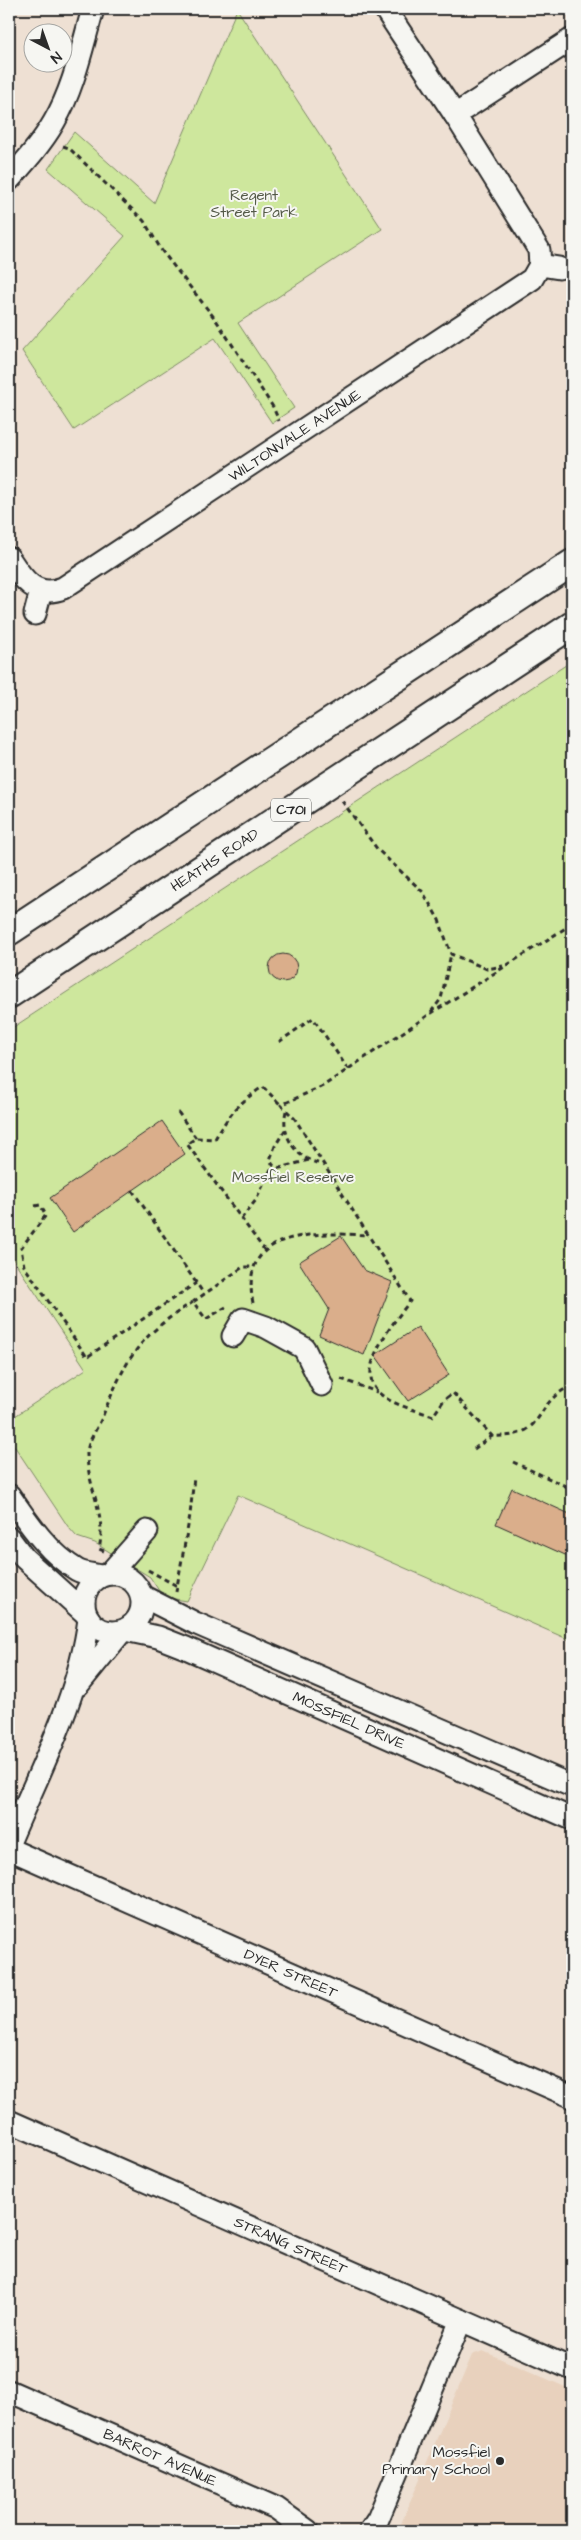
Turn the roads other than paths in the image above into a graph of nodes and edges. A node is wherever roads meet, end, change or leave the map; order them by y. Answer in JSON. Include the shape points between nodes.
{"nodes":[{"id":1,"x":93,"y":9,"type":"edge"},
{"id":2,"x":385,"y":9,"type":"edge"},
{"id":3,"x":572,"y":39,"type":"edge"},
{"id":4,"x":455,"y":115,"type":"junction"},
{"id":5,"x":9,"y":180,"type":"edge"},
{"id":6,"x":9,"y":558,"type":"edge"},
{"id":7,"x":572,"y":563,"type":"edge"},
{"id":8,"x":42,"y":591,"type":"junction"},
{"id":9,"x":35,"y":614,"type":"dead end"},
{"id":10,"x":572,"y":625,"type":"edge"},
{"id":11,"x":9,"y":932,"type":"edge"},
{"id":12,"x":9,"y":995,"type":"edge"},
{"id":13,"x":232,"y":1336,"type":"dead end"},
{"id":14,"x":330,"y":1381,"type":"road end"},
{"id":15,"x":9,"y":1495,"type":"edge"},
{"id":16,"x":9,"y":1538,"type":"edge"},
{"id":17,"x":105,"y":1575,"type":"junction"},
{"id":18,"x":142,"y":1584,"type":"junction"},
{"id":19,"x":87,"y":1616,"type":"junction"},
{"id":20,"x":124,"y":1630,"type":"junction"},
{"id":21,"x":73,"y":1690,"type":"junction"},
{"id":22,"x":572,"y":1786,"type":"edge"},
{"id":23,"x":572,"y":1819,"type":"edge"},
{"id":24,"x":9,"y":1843,"type":"edge"},
{"id":25,"x":9,"y":1849,"type":"edge"},
{"id":26,"x":572,"y":2097,"type":"edge"},
{"id":27,"x":9,"y":2121,"type":"edge"},
{"id":28,"x":461,"y":2320,"type":"junction"},
{"id":29,"x":572,"y":2369,"type":"edge"},
{"id":30,"x":9,"y":2391,"type":"edge"},
{"id":31,"x":308,"y":2531,"type":"edge"},
{"id":32,"x":370,"y":2531,"type":"edge"}],
"edges":[{"from":1,"to":5,"type":"street","via":[[73,79],[54,122]]},
{"from":2,"to":4,"type":"street","name":"WILTONVALE AVENUE"},
{"from":3,"to":4,"type":"street"},
{"from":4,"to":8,"type":"street","name":"WILTONVALE AVENUE","via":[[550,267],[63,588]]},
{"from":6,"to":8,"type":"street","via":[[31,587]]},
{"from":7,"to":11,"type":"main road"},
{"from":8,"to":9,"type":"street"},
{"from":10,"to":12,"type":"main road","name":"HEATHS ROAD","number":"C701"},
{"from":13,"to":14,"type":"street","via":[[243,1319],[266,1327],[304,1348]]},
{"from":15,"to":17,"type":"street","via":[[38,1535],[64,1560],[79,1571]]},
{"from":16,"to":19,"type":"street","via":[[24,1558]]},
{"from":17,"to":18,"type":"street","via":[[125,1575]]},
{"from":17,"to":18,"type":"street","via":[[148,1531]]},
{"from":17,"to":19,"type":"street","via":[[93,1581],[84,1596]]},
{"from":18,"to":20,"type":"street","via":[[139,1616]]},
{"from":18,"to":22,"type":"street","name":"MOSSFIEL DRIVE","via":[[195,1623]]},
{"from":19,"to":20,"type":"street","via":[[104,1630]]},
{"from":19,"to":21,"type":"street","via":[[85,1651]]},
{"from":20,"to":21,"type":"street"},
{"from":20,"to":23,"type":"street","name":"MOSSFIEL DRIVE","via":[[158,1636]]},
{"from":21,"to":24,"type":"street"},
{"from":25,"to":26,"type":"street","name":"DYER STREET"},
{"from":27,"to":28,"type":"street","name":"STRANG STREET"},
{"from":28,"to":29,"type":"street","name":"STRANG STREET"},
{"from":28,"to":32,"type":"street","via":[[378,2519]]},
{"from":30,"to":31,"type":"street","name":"BARROT AVENUE","via":[[276,2508]]}]}
